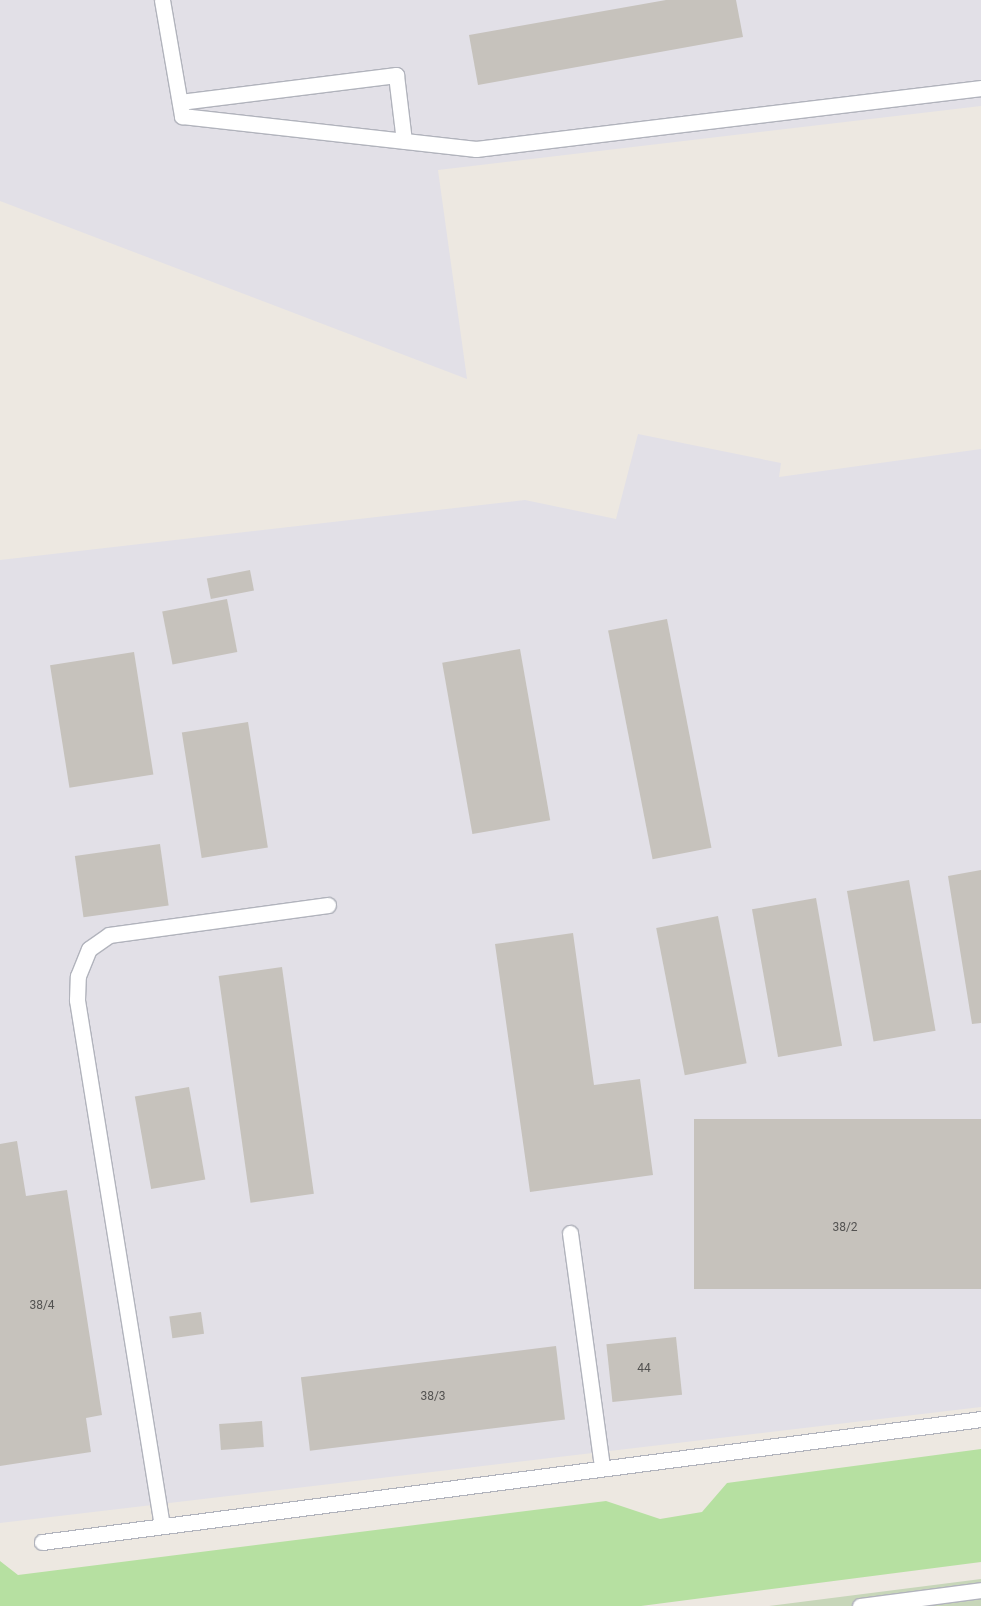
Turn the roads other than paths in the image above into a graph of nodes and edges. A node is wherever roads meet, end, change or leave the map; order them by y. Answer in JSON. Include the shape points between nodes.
{"nodes":[{"id":1,"x":162,"y":0,"type":"edge"},
{"id":2,"x":981,"y":88,"type":"edge"},
{"id":3,"x":180,"y":102,"type":"junction"},
{"id":4,"x":404,"y":141,"type":"junction"},
{"id":5,"x":328,"y":904,"type":"dead end"},
{"id":6,"x":570,"y":1233,"type":"dead end"},
{"id":7,"x":981,"y":1419,"type":"edge"},
{"id":8,"x":602,"y":1468,"type":"junction"},
{"id":9,"x":162,"y":1526,"type":"junction"},
{"id":10,"x":42,"y":1542,"type":"dead end"},
{"id":11,"x":981,"y":1590,"type":"edge"},
{"id":12,"x":860,"y":1606,"type":"edge"}],
"edges":[{"from":1,"to":3,"type":"lane"},
{"from":2,"to":4,"type":"lane","via":[[476,149]]},
{"from":3,"to":4,"type":"lane","via":[[182,116]]},
{"from":3,"to":4,"type":"lane","via":[[396,75]]},
{"from":5,"to":9,"type":"lane","via":[[109,935],[90,949],[78,976],[77,1000]]},
{"from":6,"to":8,"type":"lane"},
{"from":7,"to":8,"type":"lane"},
{"from":8,"to":9,"type":"lane"},
{"from":9,"to":10,"type":"lane"},
{"from":11,"to":12,"type":"lane"}]}
